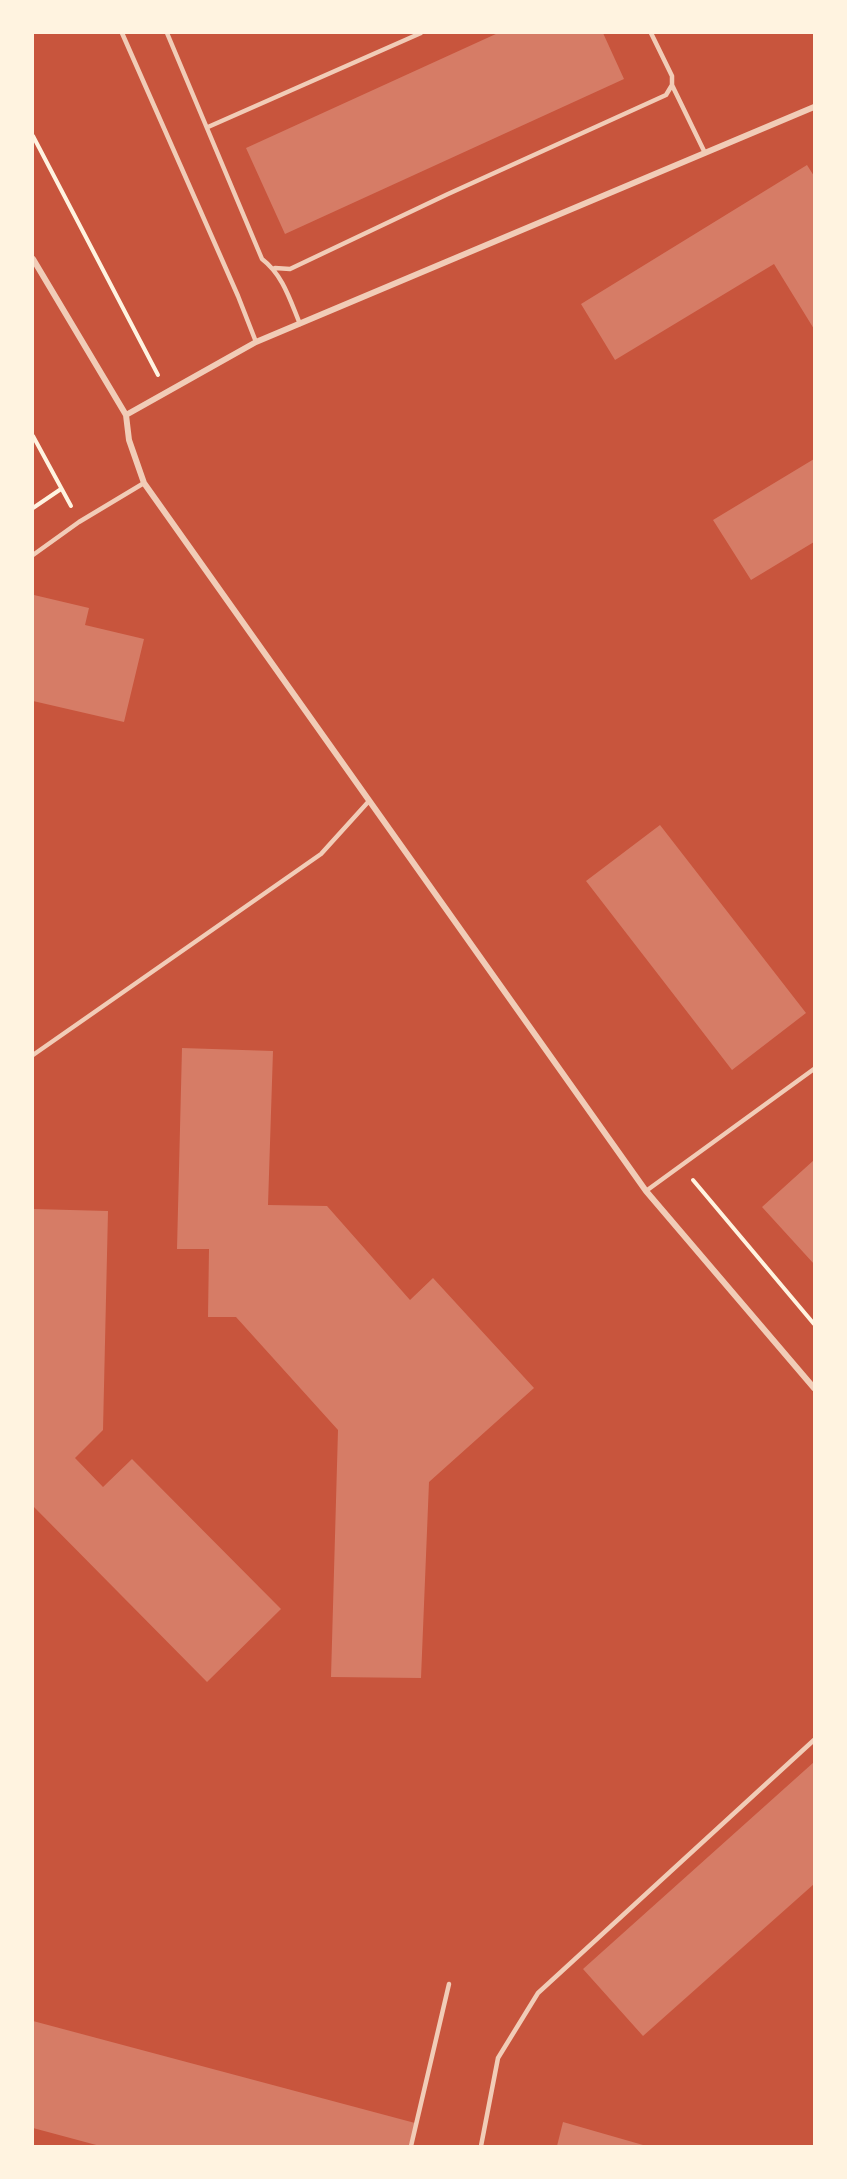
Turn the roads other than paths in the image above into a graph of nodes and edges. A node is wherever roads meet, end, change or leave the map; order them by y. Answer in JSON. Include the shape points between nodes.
{"nodes":[{"id":1,"x":122,"y":33,"type":"edge"},
{"id":2,"x":166,"y":33,"type":"edge"},
{"id":3,"x":421,"y":33,"type":"edge"},
{"id":4,"x":651,"y":33,"type":"edge"},
{"id":5,"x":672,"y":85,"type":"junction"},
{"id":6,"x":814,"y":107,"type":"edge"},
{"id":7,"x":208,"y":127,"type":"junction"},
{"id":8,"x":705,"y":153,"type":"junction"},
{"id":9,"x":33,"y":260,"type":"edge"},
{"id":10,"x":275,"y":268,"type":"junction"},
{"id":11,"x":300,"y":324,"type":"junction"},
{"id":12,"x":256,"y":342,"type":"junction"},
{"id":13,"x":126,"y":415,"type":"junction"},
{"id":14,"x":144,"y":483,"type":"junction"},
{"id":15,"x":33,"y":555,"type":"edge"},
{"id":16,"x":369,"y":801,"type":"junction"},
{"id":17,"x":33,"y":1055,"type":"edge"},
{"id":18,"x":814,"y":1069,"type":"edge"},
{"id":19,"x":646,"y":1191,"type":"junction"},
{"id":20,"x":814,"y":1388,"type":"edge"},
{"id":21,"x":814,"y":1740,"type":"edge"},
{"id":22,"x":449,"y":1984,"type":"dead end"},
{"id":23,"x":411,"y":2146,"type":"edge"},
{"id":24,"x":481,"y":2146,"type":"edge"}],
"edges":[{"from":1,"to":12,"type":"lane"},
{"from":2,"to":7,"type":"lane"},
{"from":3,"to":7,"type":"lane"},
{"from":4,"to":5,"type":"lane","via":[[672,76]]},
{"from":5,"to":8,"type":"lane"},
{"from":5,"to":10,"type":"lane","via":[[666,95],[290,269]]},
{"from":6,"to":8,"type":"street"},
{"from":7,"to":10,"type":"lane","via":[[262,259]]},
{"from":8,"to":11,"type":"street"},
{"from":9,"to":13,"type":"street"},
{"from":10,"to":11,"type":"lane"},
{"from":11,"to":12,"type":"street"},
{"from":12,"to":13,"type":"street"},
{"from":13,"to":14,"type":"street","via":[[129,440]]},
{"from":14,"to":15,"type":"lane"},
{"from":14,"to":16,"type":"street"},
{"from":16,"to":17,"type":"lane","via":[[321,854]]},
{"from":16,"to":19,"type":"street"},
{"from":18,"to":19,"type":"lane"},
{"from":19,"to":20,"type":"street"},
{"from":21,"to":24,"type":"lane","via":[[538,1993],[498,2058]]},
{"from":22,"to":23,"type":"lane"}]}
